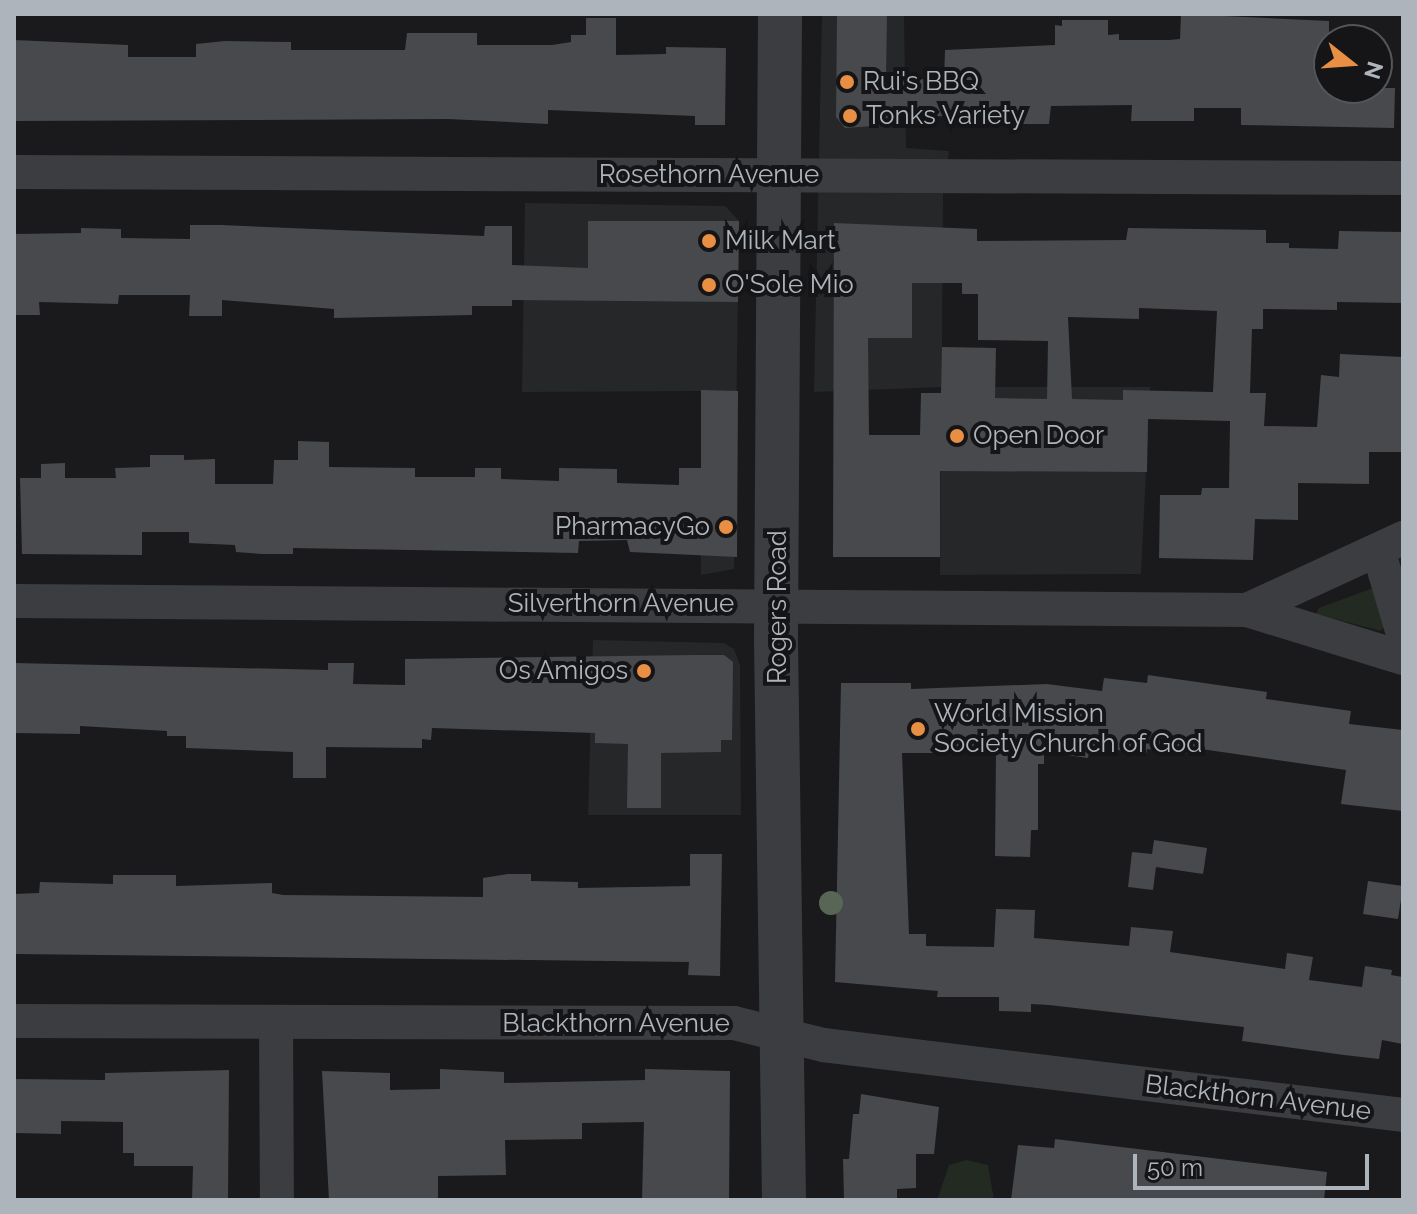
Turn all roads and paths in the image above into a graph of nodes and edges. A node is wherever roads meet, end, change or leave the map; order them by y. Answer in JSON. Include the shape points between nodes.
{"nodes":[{"id":1,"x":780,"y":14,"type":"edge"},
{"id":2,"x":14,"y":172,"type":"edge"},
{"id":3,"x":777,"y":176,"type":"junction"},
{"id":4,"x":1403,"y":178,"type":"edge"},
{"id":5,"x":1391,"y":545,"type":"edge"},
{"id":6,"x":14,"y":601,"type":"edge"},
{"id":7,"x":777,"y":605,"type":"junction"},
{"id":8,"x":1247,"y":610,"type":"junction"},
{"id":9,"x":1403,"y":634,"type":"edge"},
{"id":10,"x":1403,"y":658,"type":"edge"},
{"id":11,"x":14,"y":1021,"type":"edge"},
{"id":12,"x":276,"y":1023,"type":"junction"},
{"id":13,"x":784,"y":1035,"type":"junction"},
{"id":14,"x":1403,"y":1115,"type":"edge"},
{"id":15,"x":277,"y":1200,"type":"edge"},
{"id":16,"x":784,"y":1200,"type":"edge"}],
"edges":[{"from":1,"to":3,"type":"street","name":"Rogers Road"},
{"from":2,"to":3,"type":"street","name":"Rosethorn Avenue"},
{"from":3,"to":4,"type":"street","name":"Rosethorn Avenue"},
{"from":3,"to":7,"type":"street","name":"Rogers Road"},
{"from":5,"to":8,"type":"street","name":"Silverthorn Avenue"},
{"from":5,"to":9,"type":"street"},
{"from":6,"to":7,"type":"street","name":"Silverthorn Avenue"},
{"from":7,"to":8,"type":"street","name":"Silverthorn Avenue"},
{"from":7,"to":13,"type":"street","name":"Rogers Road"},
{"from":8,"to":10,"type":"street"},
{"from":11,"to":12,"type":"street","name":"Blackthorn Avenue"},
{"from":12,"to":13,"type":"street","name":"Blackthorn Avenue","via":[[734,1023]]},
{"from":12,"to":15,"type":"street"},
{"from":13,"to":14,"type":"street","name":"Blackthorn Avenue","via":[[823,1045]]},
{"from":13,"to":16,"type":"street","name":"Rogers Road"}]}
